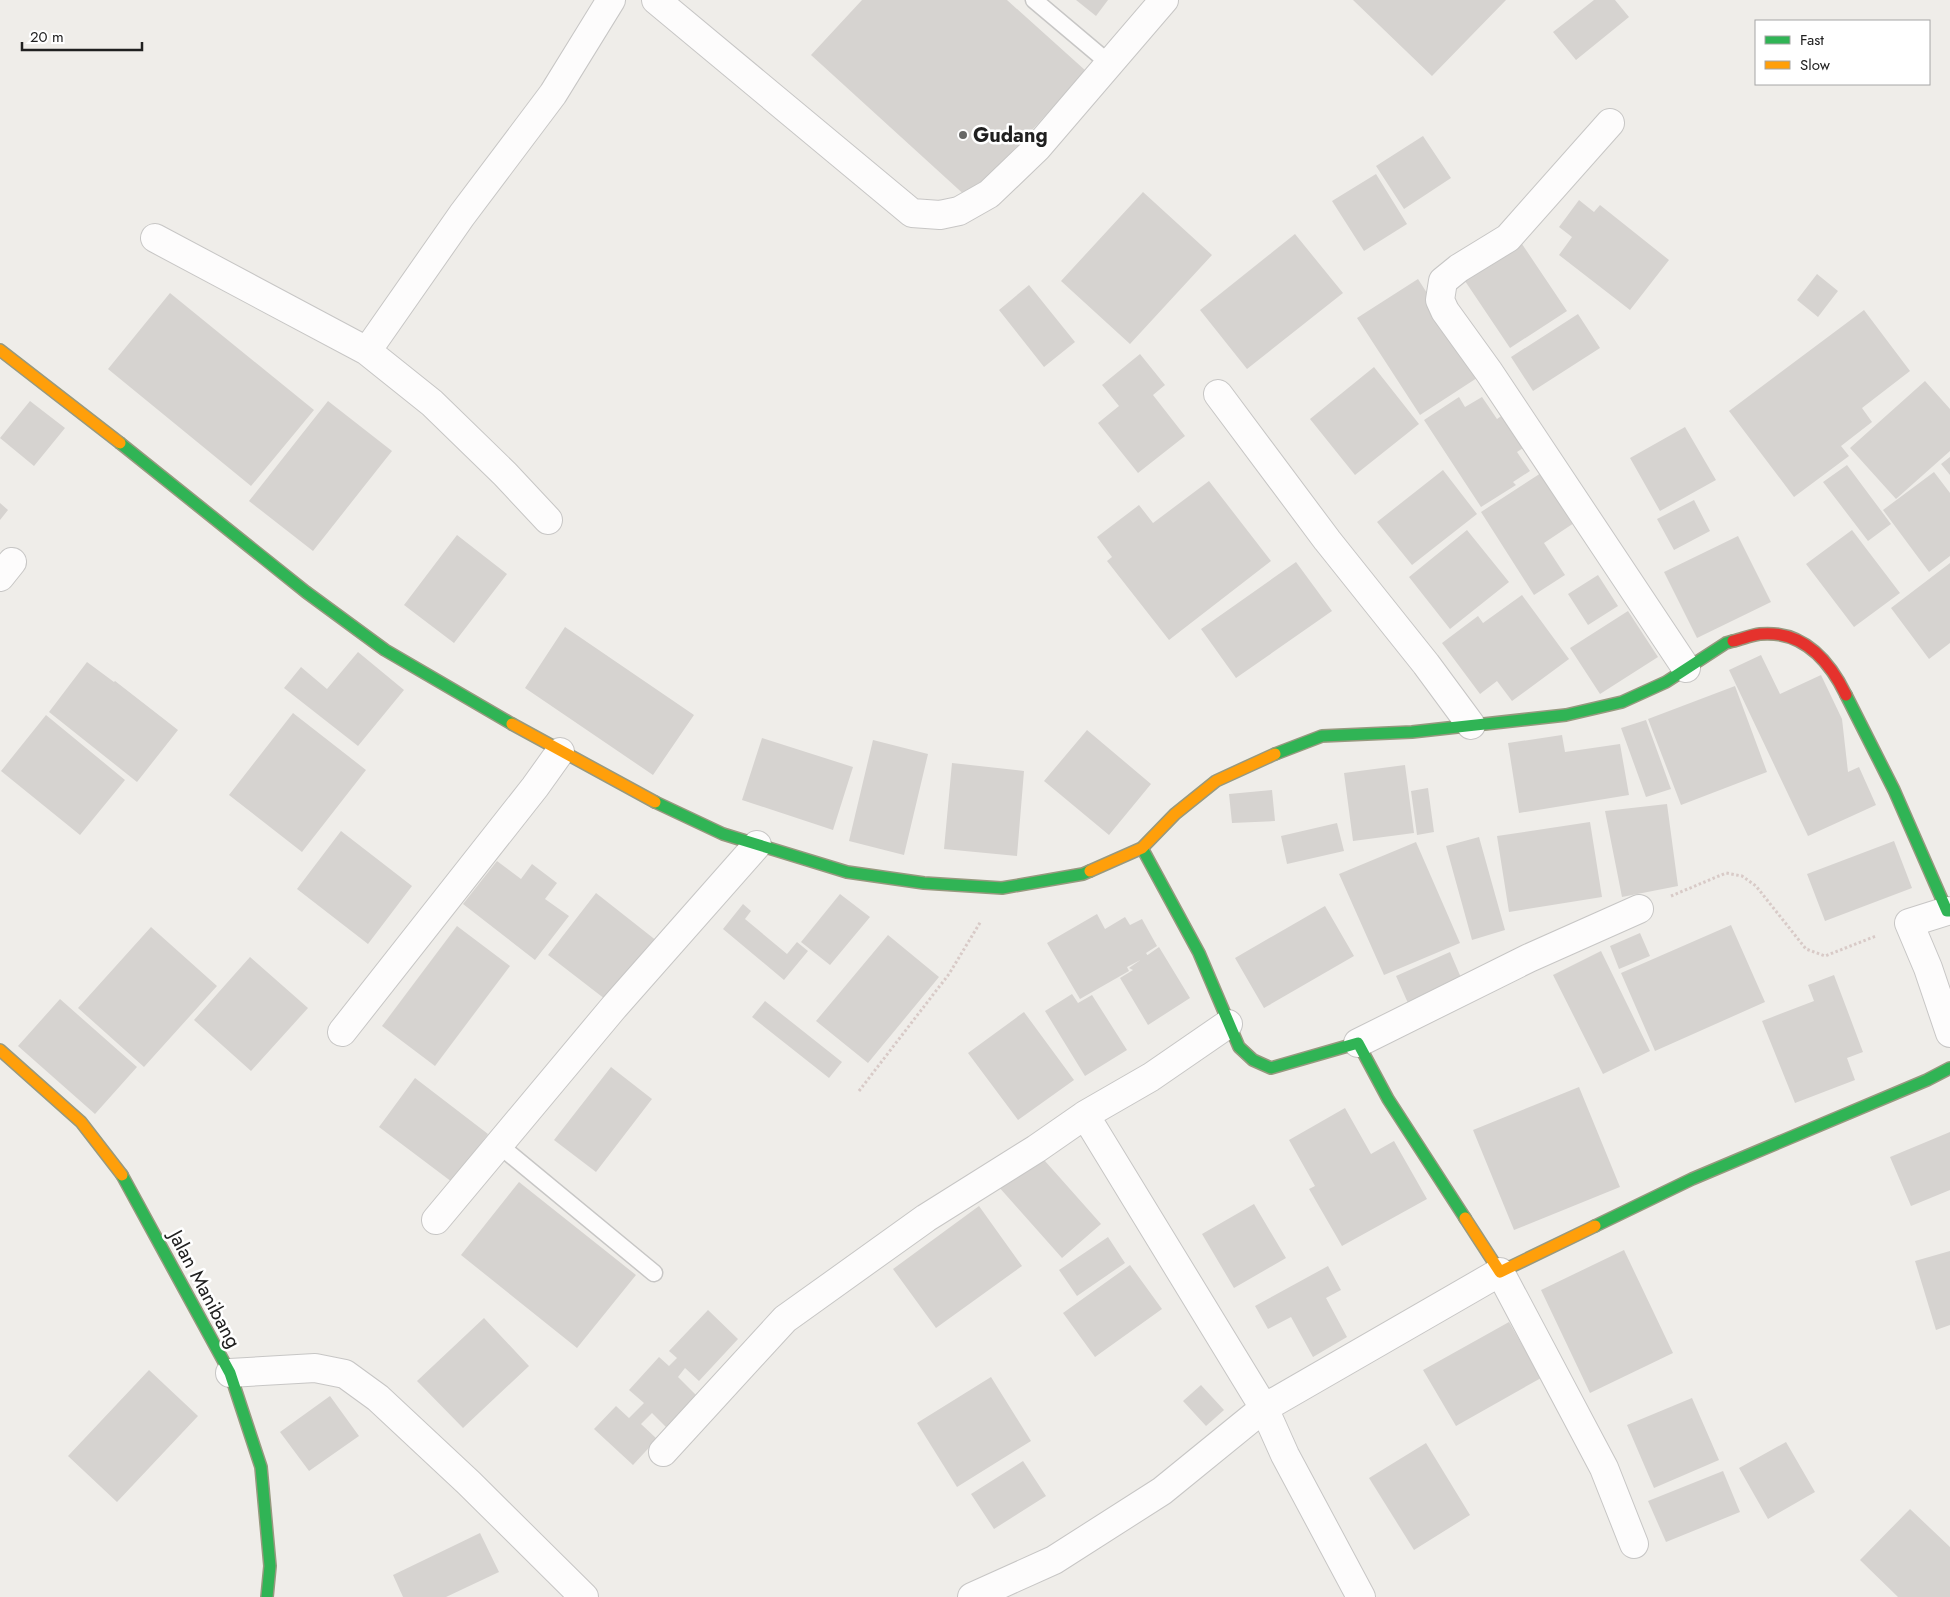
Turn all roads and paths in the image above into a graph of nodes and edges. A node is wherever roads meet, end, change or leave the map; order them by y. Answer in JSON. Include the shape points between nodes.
{"nodes":[{"id":1,"x":611,"y":0,"type":"edge"},
{"id":2,"x":656,"y":0,"type":"edge"},
{"id":3,"x":1034,"y":0,"type":"edge"},
{"id":4,"x":1164,"y":0,"type":"edge"},
{"id":5,"x":1110,"y":64,"type":"junction"},
{"id":6,"x":1610,"y":123,"type":"dead end"},
{"id":7,"x":155,"y":238,"type":"dead end"},
{"id":8,"x":0,"y":350,"type":"edge"},
{"id":9,"x":367,"y":352,"type":"junction"},
{"id":10,"x":1218,"y":394,"type":"dead end"},
{"id":11,"x":548,"y":520,"type":"dead end"},
{"id":12,"x":1686,"y":668,"type":"junction"},
{"id":13,"x":1471,"y":725,"type":"junction"},
{"id":14,"x":560,"y":752,"type":"junction"},
{"id":15,"x":757,"y":845,"type":"junction"},
{"id":16,"x":1142,"y":848,"type":"junction"},
{"id":17,"x":1002,"y":888,"type":"junction"},
{"id":18,"x":1639,"y":909,"type":"joint"},
{"id":19,"x":1948,"y":911,"type":"edge"},
{"id":20,"x":1909,"y":923,"type":"junction"},
{"id":21,"x":1228,"y":1024,"type":"junction"},
{"id":22,"x":342,"y":1032,"type":"dead end"},
{"id":23,"x":1950,"y":1034,"type":"edge"},
{"id":24,"x":1358,"y":1043,"type":"junction"},
{"id":25,"x":0,"y":1050,"type":"edge"},
{"id":26,"x":1950,"y":1068,"type":"edge"},
{"id":27,"x":859,"y":1091,"type":"dead end"},
{"id":28,"x":1085,"y":1115,"type":"junction"},
{"id":29,"x":499,"y":1144,"type":"junction"},
{"id":30,"x":436,"y":1220,"type":"dead end"},
{"id":31,"x":1500,"y":1272,"type":"junction"},
{"id":32,"x":654,"y":1273,"type":"dead end"},
{"id":33,"x":230,"y":1373,"type":"junction"},
{"id":34,"x":1264,"y":1408,"type":"junction"},
{"id":35,"x":663,"y":1452,"type":"dead end"},
{"id":36,"x":1634,"y":1544,"type":"dead end"},
{"id":37,"x":268,"y":1597,"type":"edge"},
{"id":38,"x":584,"y":1597,"type":"edge"},
{"id":39,"x":972,"y":1597,"type":"edge"},
{"id":40,"x":1361,"y":1597,"type":"edge"}],
"edges":[{"from":1,"to":9,"type":"street","via":[[553,94],[462,215]]},
{"from":2,"to":5,"type":"street","via":[[912,213],[940,215],[959,211],[989,194],[1037,148]]},
{"from":3,"to":5,"type":"lane"},
{"from":4,"to":5,"type":"street"},
{"from":6,"to":12,"type":"street","via":[[1508,238],[1443,281],[1440,300]]},
{"from":7,"to":9,"type":"street"},
{"from":8,"to":14,"type":"street","via":[[306,592],[385,650]]},
{"from":9,"to":11,"type":"street","via":[[432,403]]},
{"from":10,"to":13,"type":"street"},
{"from":12,"to":13,"type":"street","via":[[1666,682],[1622,702],[1566,715]]},
{"from":12,"to":19,"type":"street","via":[[1726,643],[1760,634],[1789,636],[1815,649],[1842,684],[1869,736]]},
{"from":13,"to":16,"type":"street","via":[[1412,732],[1322,736],[1216,781],[1175,814]]},
{"from":14,"to":15,"type":"street","via":[[723,834]]},
{"from":14,"to":22,"type":"street"},
{"from":15,"to":17,"type":"street","via":[[847,872],[924,883]]},
{"from":15,"to":29,"type":"street"},
{"from":16,"to":17,"type":"street","via":[[1083,874]]},
{"from":16,"to":21,"type":"street","via":[[1199,953]]},
{"from":17,"to":27,"type":"path","via":[[949,974]]},
{"from":18,"to":20,"type":"path","via":[[1726,873],[1742,876],[1756,886],[1806,950],[1825,956]]},
{"from":18,"to":24,"type":"street","via":[[1529,958]]},
{"from":19,"to":20,"type":"street"},
{"from":20,"to":23,"type":"street"},
{"from":21,"to":24,"type":"street","via":[[1240,1047],[1253,1060],[1271,1068]]},
{"from":21,"to":28,"type":"street","via":[[1151,1077]]},
{"from":24,"to":31,"type":"street","via":[[1388,1099]]},
{"from":25,"to":33,"type":"street","name":"Jalan Manibang","via":[[82,1122],[122,1176]]},
{"from":26,"to":31,"type":"street","via":[[1692,1179]]},
{"from":28,"to":34,"type":"street"},
{"from":28,"to":35,"type":"street","via":[[926,1218],[785,1318]]},
{"from":29,"to":30,"type":"street"},
{"from":29,"to":32,"type":"lane"},
{"from":31,"to":34,"type":"street"},
{"from":31,"to":36,"type":"street","via":[[1604,1468]]},
{"from":33,"to":37,"type":"street","name":"Jalan Manibang","via":[[261,1467],[270,1566]]},
{"from":33,"to":38,"type":"street","via":[[315,1368],[344,1374],[378,1398]]},
{"from":34,"to":39,"type":"street","via":[[1162,1491],[1126,1515],[1054,1560]]},
{"from":34,"to":40,"type":"street","via":[[1285,1455]]}]}
